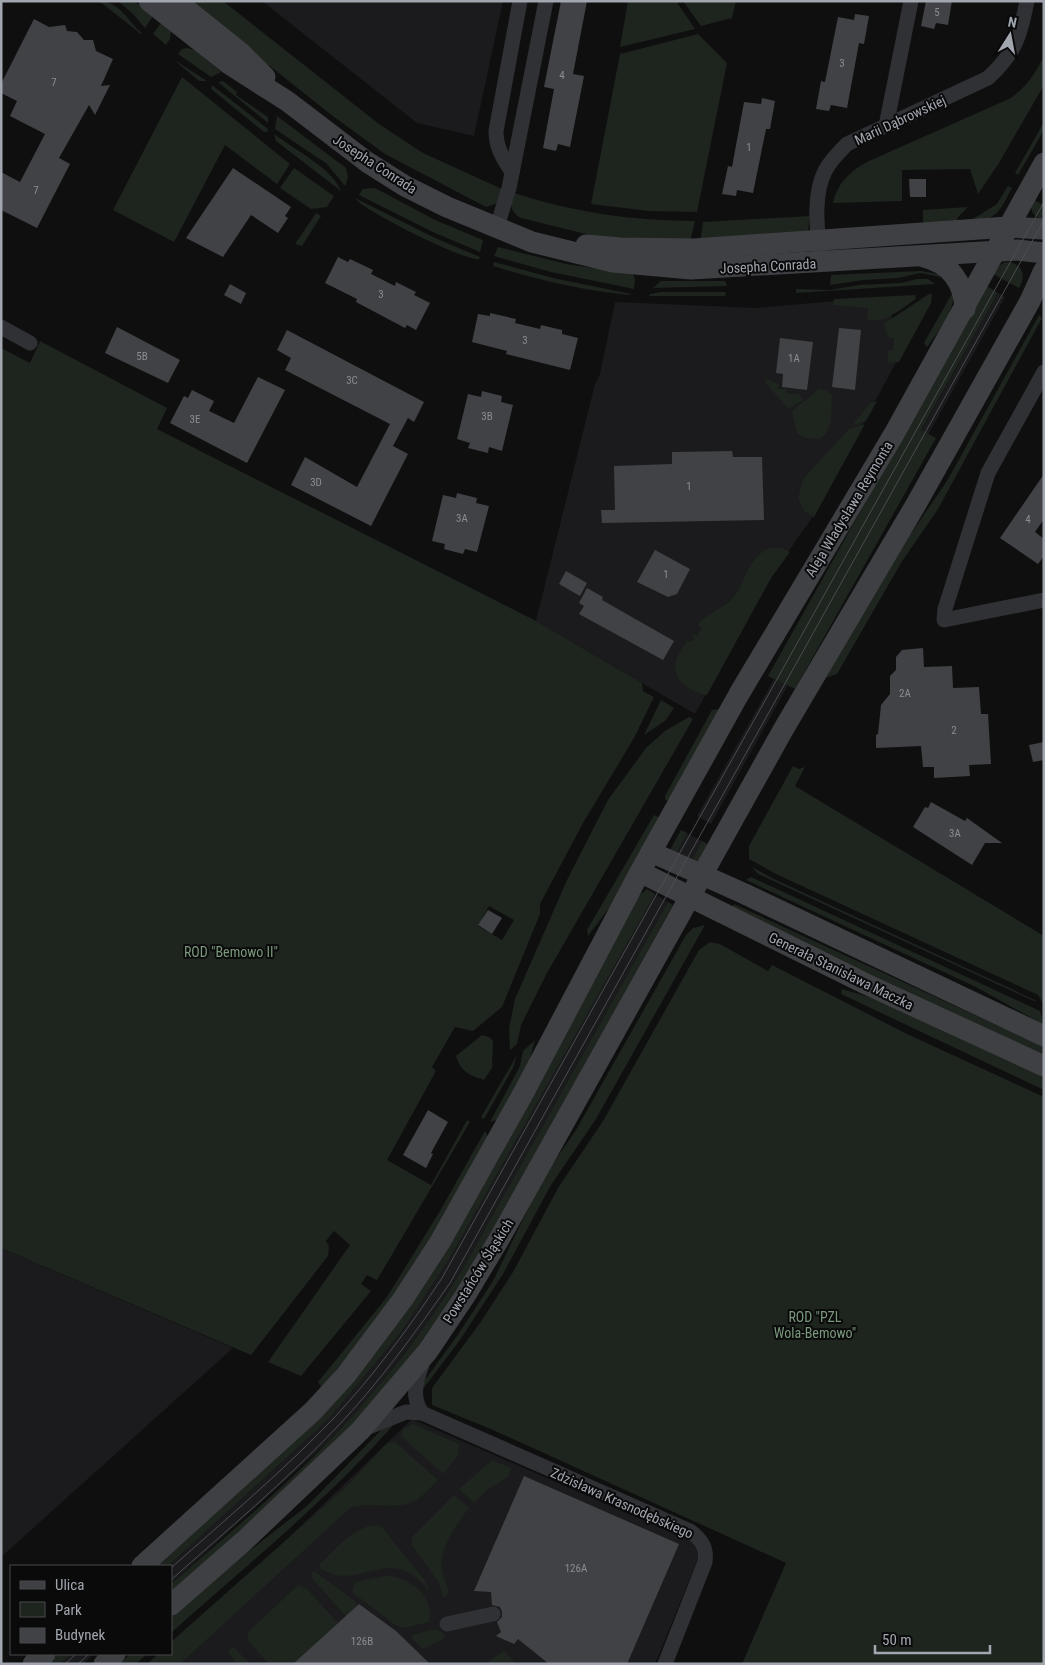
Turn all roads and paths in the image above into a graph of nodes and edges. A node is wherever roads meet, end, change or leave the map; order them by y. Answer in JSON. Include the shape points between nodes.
{"nodes":[{"id":1,"x":148,"y":1,"type":"edge"},
{"id":2,"x":176,"y":1,"type":"edge"},
{"id":3,"x":520,"y":1,"type":"edge"},
{"id":4,"x":546,"y":1,"type":"edge"},
{"id":5,"x":911,"y":1,"type":"edge"},
{"id":6,"x":1027,"y":1,"type":"edge"},
{"id":7,"x":287,"y":101,"type":"junction"},
{"id":8,"x":886,"y":126,"type":"junction"},
{"id":9,"x":1044,"y":163,"type":"edge"},
{"id":10,"x":512,"y":172,"type":"junction"},
{"id":11,"x":497,"y":227,"type":"junction"},
{"id":12,"x":1008,"y":227,"type":"junction"},
{"id":13,"x":1044,"y":229,"type":"edge"},
{"id":14,"x":818,"y":241,"type":"junction"},
{"id":15,"x":995,"y":252,"type":"junction"},
{"id":16,"x":1044,"y":253,"type":"edge"},
{"id":17,"x":919,"y":256,"type":"junction"},
{"id":18,"x":822,"y":263,"type":"junction"},
{"id":19,"x":1044,"y":270,"type":"edge"},
{"id":20,"x":964,"y":309,"type":"junction"},
{"id":21,"x":1,"y":327,"type":"edge"},
{"id":22,"x":30,"y":342,"type":"dead end"},
{"id":23,"x":1044,"y":372,"type":"edge"},
{"id":24,"x":1044,"y":600,"type":"edge"},
{"id":25,"x":651,"y":852,"type":"junction"},
{"id":26,"x":640,"y":872,"type":"junction"},
{"id":27,"x":702,"y":875,"type":"junction"},
{"id":28,"x":689,"y":897,"type":"junction"},
{"id":29,"x":1044,"y":1036,"type":"edge"},
{"id":30,"x":1044,"y":1066,"type":"edge"},
{"id":31,"x":428,"y":1351,"type":"junction"},
{"id":32,"x":422,"y":1413,"type":"junction"},
{"id":33,"x":360,"y":1431,"type":"junction"},
{"id":34,"x":143,"y":1565,"type":"edge"},
{"id":35,"x":172,"y":1604,"type":"edge"},
{"id":36,"x":494,"y":1614,"type":"dead end"},
{"id":37,"x":447,"y":1624,"type":"dead end"},
{"id":38,"x":43,"y":1655,"type":"edge"},
{"id":39,"x":114,"y":1655,"type":"edge"},
{"id":40,"x":33,"y":1664,"type":"edge"},
{"id":41,"x":104,"y":1664,"type":"edge"},
{"id":42,"x":665,"y":1664,"type":"edge"}],
"edges":[{"from":1,"to":7,"type":"main road","name":"Josepha Conrada","via":[[229,64]]},
{"from":2,"to":7,"type":"main road","name":"Josepha Conrada","via":[[244,56]]},
{"from":3,"to":10,"type":"street","via":[[496,131],[500,153]]},
{"from":4,"to":10,"type":"street"},
{"from":5,"to":8,"type":"street"},
{"from":6,"to":8,"type":"street","name":"Marii Dąbrowskiej","via":[[1021,30],[1006,61],[988,78]]},
{"from":7,"to":11,"type":"main road","name":"Josepha Conrada","via":[[346,148],[386,174],[440,204]]},
{"from":8,"to":14,"type":"street","name":"Marii Dąbrowskiej","via":[[847,144],[825,171],[819,195]]},
{"from":9,"to":12,"type":"main road","name":"Aleja Władysława Reymonta"},
{"from":10,"to":11,"type":"street"},
{"from":11,"to":14,"type":"main road","name":"Josepha Conrada","via":[[580,244],[621,248],[694,249]]},
{"from":11,"to":18,"type":"main road","name":"Josepha Conrada","via":[[562,251],[646,266],[691,269]]},
{"from":12,"to":13,"type":"main road","name":"Josepha Conrada"},
{"from":12,"to":14,"type":"main road","name":"Josepha Conrada"},
{"from":12,"to":15,"type":"main road","name":"Aleja Władysława Reymonta"},
{"from":14,"to":18,"type":"street","name":"Marii Dąbrowskiej"},
{"from":15,"to":16,"type":"main road","name":"Josepha Conrada"},
{"from":15,"to":17,"type":"main road","name":"Josepha Conrada"},
{"from":15,"to":20,"type":"main road","name":"Aleja Władysława Reymonta"},
{"from":17,"to":18,"type":"main road","name":"Josepha Conrada"},
{"from":17,"to":20,"type":"main road","via":[[936,260],[953,273],[962,289]]},
{"from":19,"to":27,"type":"main road","via":[[1030,301],[915,506]]},
{"from":20,"to":25,"type":"main road","name":"Aleja Władysława Reymonta","via":[[848,514],[764,650]]},
{"from":21,"to":22,"type":"street"},
{"from":23,"to":24,"type":"street","via":[[988,473],[944,620]]},
{"from":25,"to":26,"type":"main road"},
{"from":25,"to":27,"type":"main road","name":"Generała Stanisława Maczka"},
{"from":26,"to":28,"type":"main road","name":"Generała Stanisława Maczka"},
{"from":26,"to":34,"type":"main road","via":[[524,1092],[440,1242],[403,1299],[346,1375],[313,1411]]},
{"from":27,"to":28,"type":"main road","name":"Powstańców Śląskich"},
{"from":27,"to":29,"type":"main road","name":"Generała Stanisława Maczka"},
{"from":28,"to":30,"type":"main road","name":"Generała Stanisława Maczka"},
{"from":28,"to":31,"type":"main road","name":"Powstańców Śląskich","via":[[498,1241]]},
{"from":31,"to":32,"type":"street","via":[[415,1382],[417,1405]]},
{"from":31,"to":33,"type":"main road","name":"Powstańców Śląskich"},
{"from":32,"to":33,"type":"street","name":"Zdzisława Krasnodębskiego","via":[[406,1412]]},
{"from":32,"to":42,"type":"street","name":"Zdzisława Krasnodębskiego","via":[[698,1537],[704,1546],[704,1562]]},
{"from":33,"to":35,"type":"main road","name":"Powstańców Śląskich"},
{"from":36,"to":37,"type":"street"},
{"from":38,"to":40,"type":"main road"},
{"from":39,"to":41,"type":"main road"}]}
